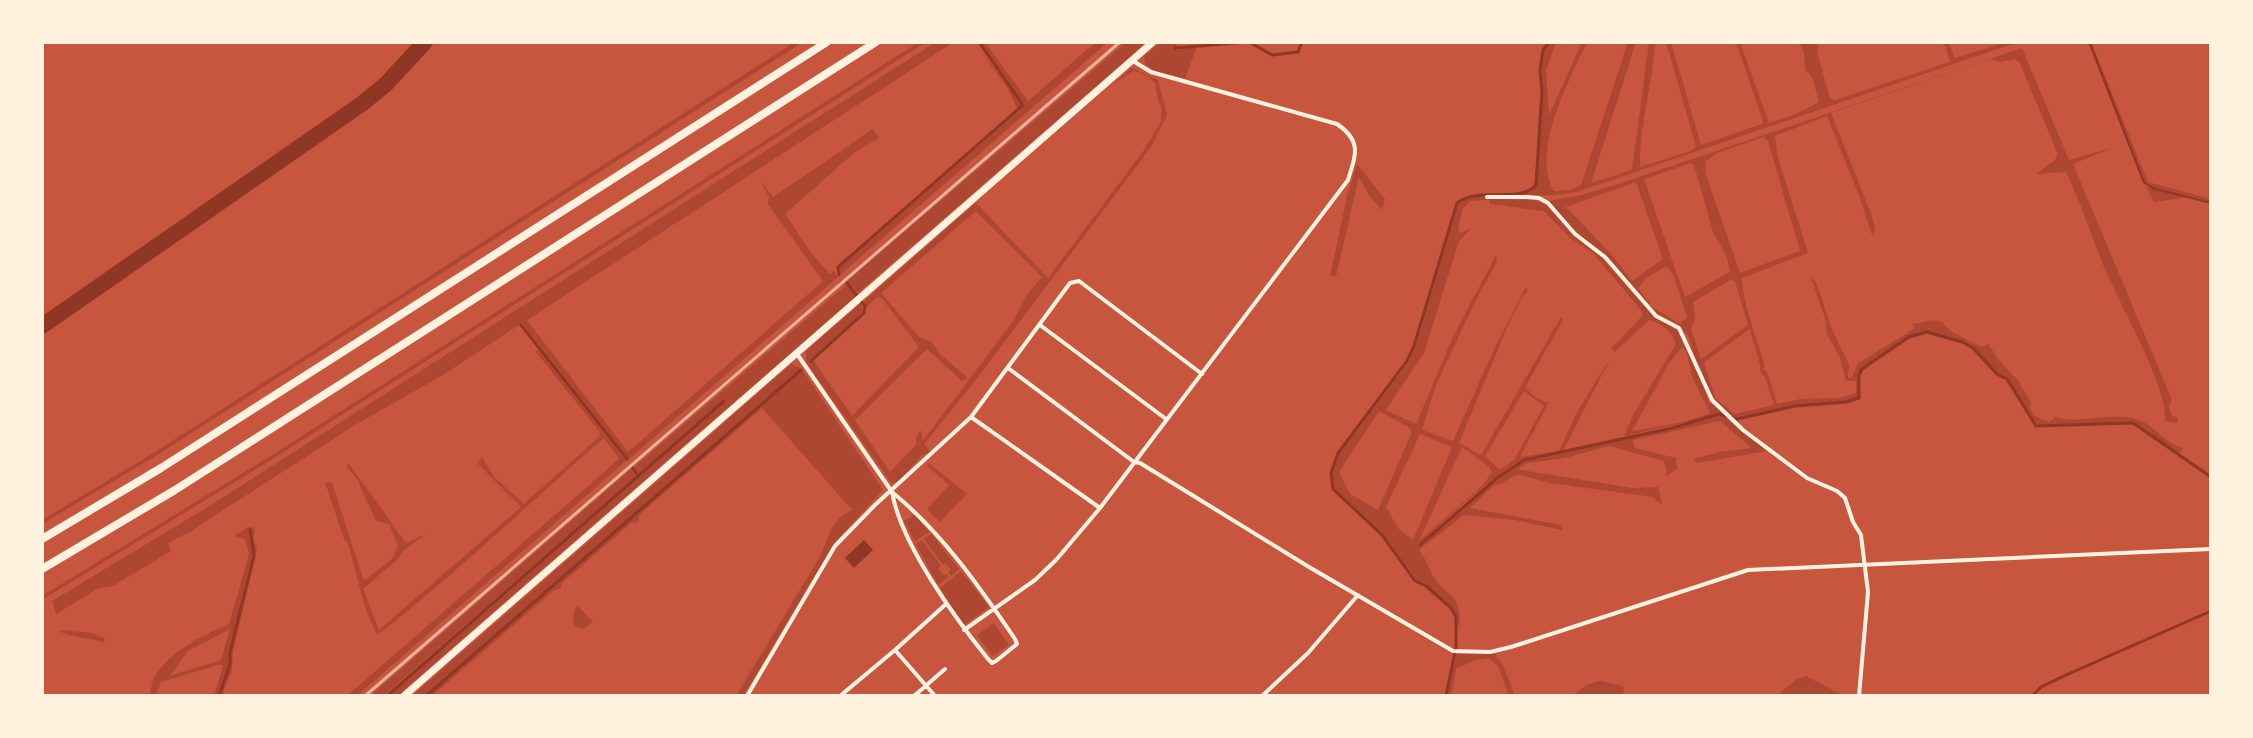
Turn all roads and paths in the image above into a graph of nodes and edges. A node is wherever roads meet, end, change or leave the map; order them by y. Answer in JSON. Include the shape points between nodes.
{"nodes":[{"id":1,"x":827,"y":42,"type":"edge"},
{"id":2,"x":876,"y":42,"type":"edge"},
{"id":3,"x":1153,"y":42,"type":"edge"},
{"id":4,"x":1131,"y":59,"type":"junction"},
{"id":5,"x":1487,"y":197,"type":"dead end"},
{"id":6,"x":1040,"y":325,"type":"junction"},
{"id":7,"x":797,"y":354,"type":"junction"},
{"id":8,"x":1008,"y":368,"type":"junction"},
{"id":9,"x":1202,"y":374,"type":"junction"},
{"id":10,"x":971,"y":417,"type":"junction"},
{"id":11,"x":1167,"y":419,"type":"junction"},
{"id":12,"x":1134,"y":462,"type":"junction"},
{"id":13,"x":892,"y":492,"type":"junction"},
{"id":14,"x":1100,"y":508,"type":"junction"},
{"id":15,"x":42,"y":539,"type":"edge"},
{"id":16,"x":2211,"y":549,"type":"edge"},
{"id":17,"x":1866,"y":565,"type":"junction"},
{"id":18,"x":42,"y":569,"type":"edge"},
{"id":19,"x":1358,"y":595,"type":"junction"},
{"id":20,"x":946,"y":604,"type":"junction"},
{"id":21,"x":994,"y":609,"type":"junction"},
{"id":22,"x":964,"y":630,"type":"junction"},
{"id":23,"x":895,"y":650,"type":"junction"},
{"id":24,"x":945,"y":669,"type":"dead end"},
{"id":25,"x":926,"y":686,"type":"junction"},
{"id":26,"x":404,"y":696,"type":"edge"},
{"id":27,"x":747,"y":696,"type":"edge"},
{"id":28,"x":840,"y":696,"type":"edge"},
{"id":29,"x":914,"y":696,"type":"edge"},
{"id":30,"x":935,"y":696,"type":"edge"},
{"id":31,"x":1262,"y":696,"type":"edge"},
{"id":32,"x":1859,"y":696,"type":"edge"}],
"edges":[{"from":1,"to":15,"type":"highway"},
{"from":2,"to":18,"type":"highway","via":[[175,490]]},
{"from":3,"to":4,"type":"main road"},
{"from":4,"to":7,"type":"main road"},
{"from":4,"to":9,"type":"street","via":[[1151,72],[1337,124],[1355,141],[1348,180]]},
{"from":5,"to":17,"type":"street","via":[[1539,198],[1548,203],[1656,316],[1679,328],[1712,400],[1807,478],[1845,498],[1861,535]]},
{"from":6,"to":8,"type":"street"},
{"from":6,"to":9,"type":"street","via":[[1070,283],[1079,281]]},
{"from":6,"to":11,"type":"street"},
{"from":7,"to":13,"type":"street"},
{"from":7,"to":26,"type":"main road"},
{"from":8,"to":10,"type":"street"},
{"from":8,"to":12,"type":"street"},
{"from":9,"to":11,"type":"street"},
{"from":10,"to":13,"type":"street"},
{"from":10,"to":14,"type":"street"},
{"from":11,"to":12,"type":"street"},
{"from":12,"to":14,"type":"street"},
{"from":12,"to":19,"type":"street"},
{"from":13,"to":20,"type":"street","via":[[896,515]]},
{"from":13,"to":21,"type":"street","via":[[922,516]]},
{"from":13,"to":27,"type":"street","via":[[835,546]]},
{"from":14,"to":21,"type":"street","via":[[1056,560]]},
{"from":16,"to":17,"type":"street"},
{"from":17,"to":19,"type":"street","via":[[1748,570],[1490,652],[1455,651]]},
{"from":17,"to":32,"type":"street"},
{"from":19,"to":31,"type":"street"},
{"from":20,"to":22,"type":"street"},
{"from":20,"to":23,"type":"street"},
{"from":21,"to":22,"type":"street"},
{"from":21,"to":22,"type":"street","via":[[1017,644],[996,661],[992,663]]},
{"from":23,"to":25,"type":"street"},
{"from":23,"to":28,"type":"street"},
{"from":24,"to":25,"type":"street"},
{"from":25,"to":29,"type":"street"},
{"from":25,"to":30,"type":"street"}]}
